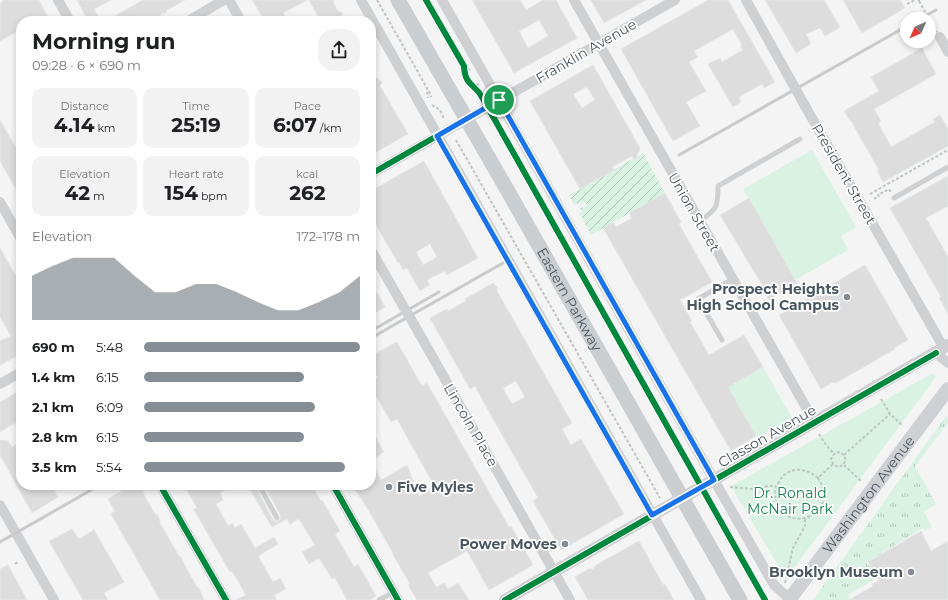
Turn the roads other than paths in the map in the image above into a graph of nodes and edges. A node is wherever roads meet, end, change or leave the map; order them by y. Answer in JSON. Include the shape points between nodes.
{"nodes":[{"id":1,"x":58,"y":0,"type":"edge"},
{"id":2,"x":224,"y":0,"type":"edge"},
{"id":3,"x":229,"y":0,"type":"edge"},
{"id":4,"x":361,"y":0,"type":"edge"},
{"id":5,"x":398,"y":0,"type":"edge"},
{"id":6,"x":442,"y":0,"type":"edge"},
{"id":7,"x":574,"y":0,"type":"edge"},
{"id":8,"x":675,"y":0,"type":"edge"},
{"id":9,"x":746,"y":0,"type":"edge"},
{"id":10,"x":67,"y":16,"type":"edge"},
{"id":11,"x":197,"y":16,"type":"edge"},
{"id":12,"x":238,"y":16,"type":"edge"},
{"id":13,"x":370,"y":16,"type":"edge"},
{"id":14,"x":376,"y":27,"type":"edge"},
{"id":15,"x":938,"y":34,"type":"road end"},
{"id":16,"x":599,"y":44,"type":"junction"},
{"id":17,"x":948,"y":52,"type":"edge"},
{"id":18,"x":499,"y":100,"type":"junction"},
{"id":19,"x":466,"y":119,"type":"junction"},
{"id":20,"x":437,"y":136,"type":"junction"},
{"id":21,"x":800,"y":139,"type":"dead end"},
{"id":22,"x":948,"y":167,"type":"edge"},
{"id":23,"x":376,"y":171,"type":"edge"},
{"id":24,"x":894,"y":198,"type":"dead end"},
{"id":25,"x":0,"y":202,"type":"edge"},
{"id":26,"x":700,"y":221,"type":"junction"},
{"id":27,"x":16,"y":230,"type":"edge"},
{"id":28,"x":376,"y":259,"type":"edge"},
{"id":29,"x":733,"y":279,"type":"junction"},
{"id":30,"x":722,"y":340,"type":"dead end"},
{"id":31,"x":942,"y":349,"type":"edge"},
{"id":32,"x":948,"y":363,"type":"edge"},
{"id":33,"x":16,"y":375,"type":"edge"},
{"id":34,"x":0,"y":384,"type":"edge"},
{"id":35,"x":944,"y":398,"type":"edge"},
{"id":36,"x":817,"y":428,"type":"junction"},
{"id":37,"x":714,"y":480,"type":"junction"},
{"id":38,"x":163,"y":490,"type":"edge"},
{"id":39,"x":262,"y":490,"type":"edge"},
{"id":40,"x":336,"y":490,"type":"edge"},
{"id":41,"x":682,"y":498,"type":"junction"},
{"id":42,"x":0,"y":505,"type":"edge"},
{"id":43,"x":652,"y":515,"type":"junction"},
{"id":44,"x":276,"y":518,"type":"dead end"},
{"id":45,"x":555,"y":572,"type":"junction"},
{"id":46,"x":396,"y":596,"type":"edge"},
{"id":47,"x":54,"y":600,"type":"edge"},
{"id":48,"x":226,"y":600,"type":"edge"},
{"id":49,"x":379,"y":600,"type":"edge"},
{"id":50,"x":505,"y":600,"type":"edge"},
{"id":51,"x":570,"y":600,"type":"edge"},
{"id":52,"x":701,"y":600,"type":"edge"},
{"id":53,"x":740,"y":600,"type":"edge"},
{"id":54,"x":789,"y":600,"type":"edge"}],
"edges":[{"from":1,"to":10,"type":"street"},
{"from":2,"to":11,"type":"street"},
{"from":3,"to":12,"type":"street"},
{"from":4,"to":13,"type":"street"},
{"from":5,"to":19,"type":"main road","name":"Eastern Parkway"},
{"from":6,"to":18,"type":"street"},
{"from":7,"to":16,"type":"street","name":"Union Street"},
{"from":8,"to":16,"type":"street","name":"Franklin Avenue"},
{"from":9,"to":31,"type":"street","name":"President Street","bridge":true},
{"from":14,"to":20,"type":"street"},
{"from":15,"to":17,"type":"street"},
{"from":16,"to":18,"type":"street","name":"Franklin Avenue"},
{"from":16,"to":26,"type":"street","name":"Union Street"},
{"from":18,"to":19,"type":"street","name":"Franklin Avenue"},
{"from":18,"to":37,"type":"street"},
{"from":19,"to":20,"type":"street","name":"Franklin Avenue"},
{"from":19,"to":41,"type":"main road","name":"Eastern Parkway"},
{"from":20,"to":23,"type":"street","name":"Franklin Avenue"},
{"from":20,"to":43,"type":"street"},
{"from":21,"to":26,"type":"lane","via":[[718,186],[718,202],[712,212]]},
{"from":22,"to":24,"type":"lane"},
{"from":25,"to":27,"type":"street"},
{"from":26,"to":29,"type":"street","name":"Union Street"},
{"from":28,"to":45,"type":"street","name":"Lincoln Place","bridge":true},
{"from":29,"to":30,"type":"lane","via":[[698,299]]},
{"from":29,"to":36,"type":"street","name":"Union Street"},
{"from":31,"to":32,"type":"street","name":"President Street"},
{"from":31,"to":36,"type":"street","name":"Classon Avenue"},
{"from":33,"to":34,"type":"street"},
{"from":35,"to":54,"type":"main road","name":"Washington Avenue"},
{"from":36,"to":37,"type":"street","name":"Classon Avenue"},
{"from":37,"to":41,"type":"street","name":"Classon Avenue"},
{"from":37,"to":54,"type":"street","via":[[774,585]]},
{"from":38,"to":48,"type":"street"},
{"from":39,"to":44,"type":"lane"},
{"from":40,"to":46,"type":"street"},
{"from":41,"to":43,"type":"street","name":"Classon Avenue"},
{"from":41,"to":53,"type":"main road","name":"Eastern Parkway"},
{"from":42,"to":47,"type":"street"},
{"from":43,"to":45,"type":"street","name":"Classon Avenue"},
{"from":43,"to":52,"type":"street"},
{"from":45,"to":50,"type":"street","name":"Classon Avenue"},
{"from":45,"to":51,"type":"street","name":"Lincoln Place"},
{"from":46,"to":49,"type":"lane"}]}
